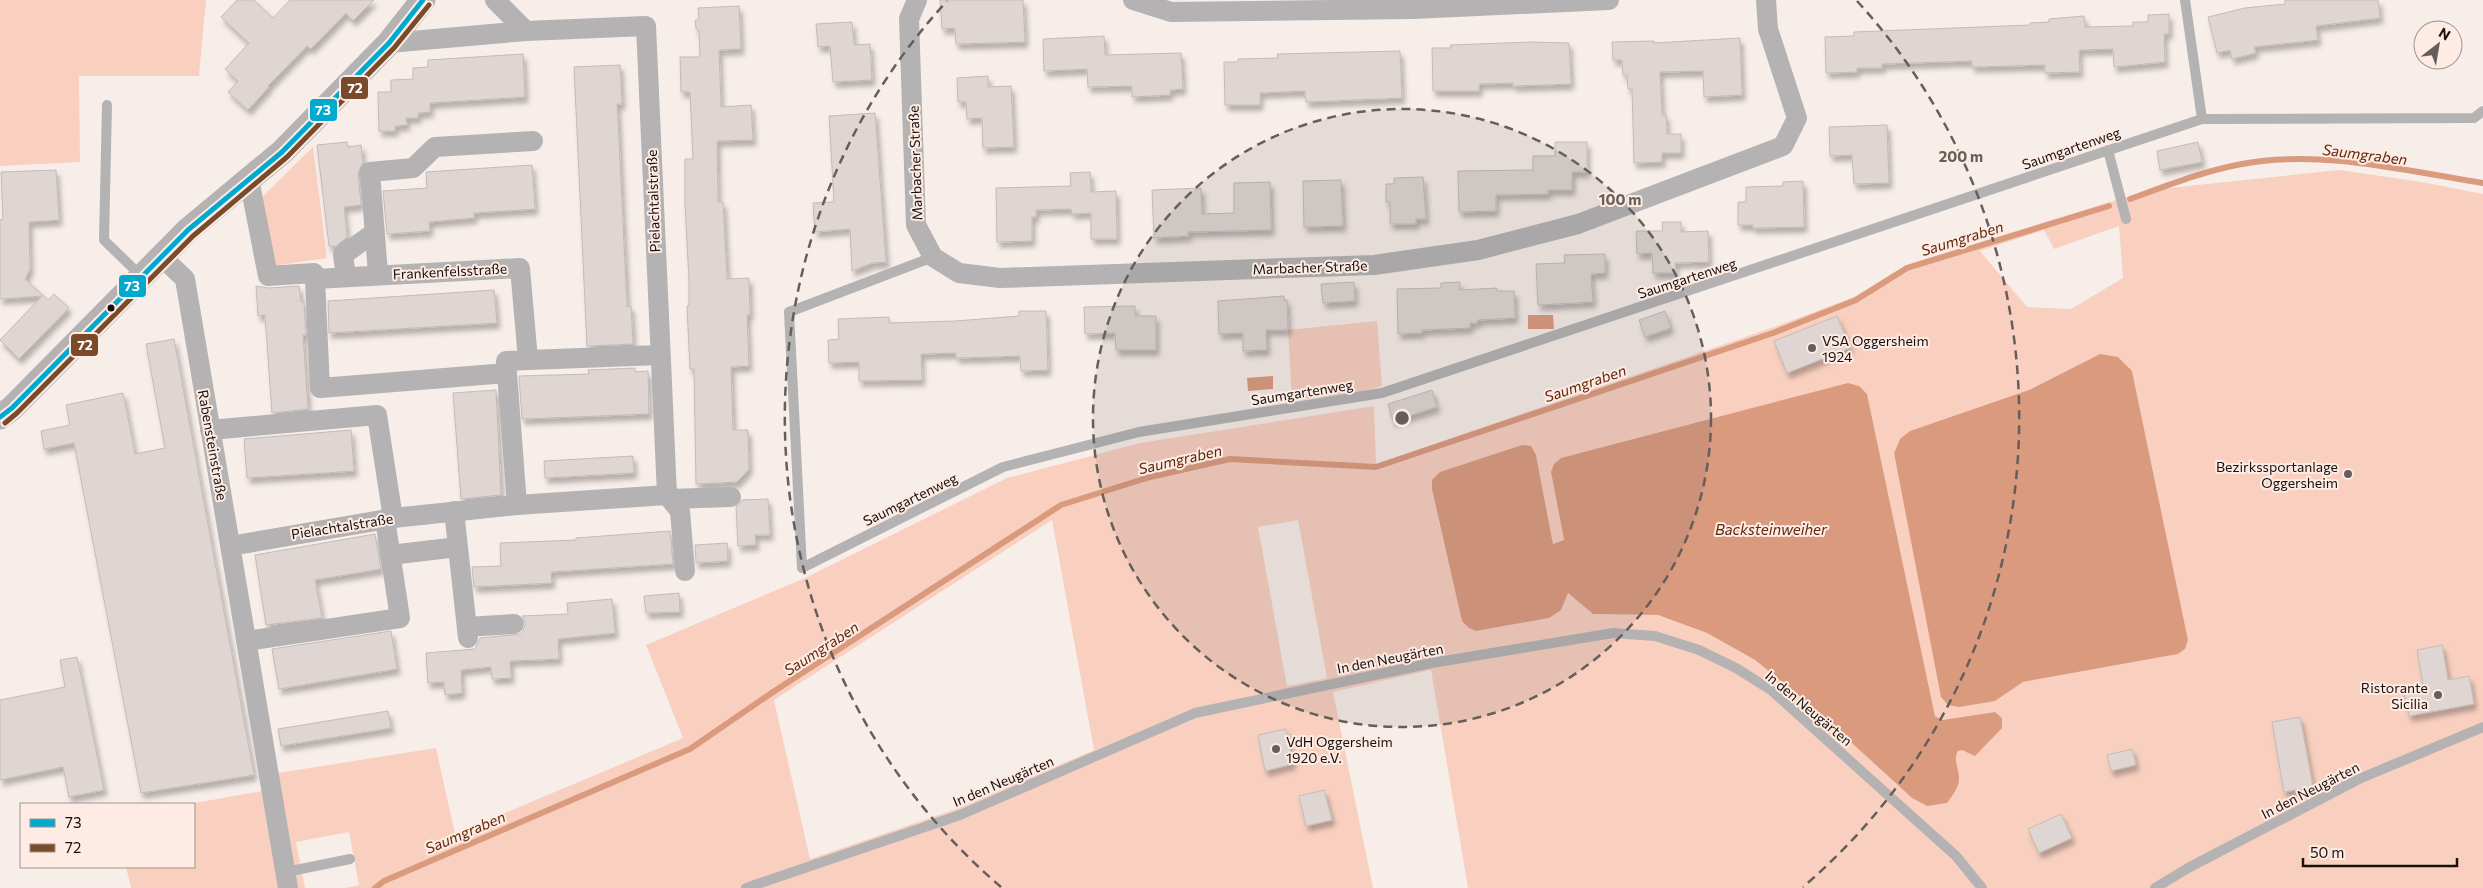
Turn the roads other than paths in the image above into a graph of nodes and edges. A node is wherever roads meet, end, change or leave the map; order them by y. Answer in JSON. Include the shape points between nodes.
{"nodes":[{"id":1,"x":423,"y":0,"type":"edge"},
{"id":2,"x":495,"y":0,"type":"edge"},
{"id":3,"x":917,"y":0,"type":"edge"},
{"id":4,"x":1133,"y":0,"type":"edge"},
{"id":5,"x":1609,"y":0,"type":"edge"},
{"id":6,"x":1766,"y":0,"type":"edge"},
{"id":7,"x":2185,"y":0,"type":"edge"},
{"id":8,"x":1413,"y":4,"type":"edge"},
{"id":9,"x":526,"y":31,"type":"junction"},
{"id":10,"x":389,"y":43,"type":"junction"},
{"id":11,"x":107,"y":105,"type":"dead end"},
{"id":12,"x":2483,"y":111,"type":"edge"},
{"id":13,"x":2202,"y":119,"type":"junction"},
{"id":14,"x":533,"y":141,"type":"dead end"},
{"id":15,"x":2108,"y":150,"type":"junction"},
{"id":16,"x":250,"y":179,"type":"junction"},
{"id":17,"x":2126,"y":218,"type":"dead end"},
{"id":18,"x":375,"y":232,"type":"junction"},
{"id":19,"x":162,"y":257,"type":"junction"},
{"id":20,"x":933,"y":257,"type":"junction"},
{"id":21,"x":378,"y":274,"type":"junction"},
{"id":22,"x":142,"y":277,"type":"junction"},
{"id":23,"x":346,"y":277,"type":"junction"},
{"id":24,"x":315,"y":279,"type":"junction"},
{"id":25,"x":660,"y":355,"type":"junction"},
{"id":26,"x":528,"y":360,"type":"junction"},
{"id":27,"x":507,"y":373,"type":"junction"},
{"id":28,"x":374,"y":384,"type":"junction"},
{"id":29,"x":320,"y":388,"type":"junction"},
{"id":30,"x":378,"y":414,"type":"junction"},
{"id":31,"x":0,"y":417,"type":"edge"},
{"id":32,"x":322,"y":419,"type":"junction"},
{"id":33,"x":210,"y":430,"type":"junction"},
{"id":34,"x":668,"y":497,"type":"junction"},
{"id":35,"x":731,"y":497,"type":"dead end"},
{"id":36,"x":517,"y":505,"type":"junction"},
{"id":37,"x":454,"y":511,"type":"junction"},
{"id":38,"x":389,"y":518,"type":"junction"},
{"id":39,"x":230,"y":546,"type":"junction"},
{"id":40,"x":458,"y":547,"type":"junction"},
{"id":41,"x":390,"y":555,"type":"junction"},
{"id":42,"x":685,"y":571,"type":"dead end"},
{"id":43,"x":514,"y":624,"type":"dead end"},
{"id":44,"x":246,"y":641,"type":"junction"},
{"id":45,"x":2483,"y":727,"type":"edge"},
{"id":46,"x":350,"y":860,"type":"dead end"},
{"id":47,"x":287,"y":880,"type":"edge"},
{"id":48,"x":746,"y":888,"type":"edge"},
{"id":49,"x":1982,"y":888,"type":"edge"},
{"id":50,"x":2155,"y":888,"type":"edge"}],
"edges":[{"from":1,"to":10,"type":"street"},
{"from":2,"to":9,"type":"street"},
{"from":3,"to":20,"type":"street","name":"Marbacher Straße","via":[[909,19],[916,225]]},
{"from":4,"to":8,"type":"street","via":[[1171,12]]},
{"from":5,"to":8,"type":"street"},
{"from":6,"to":20,"type":"street","name":"Marbacher Straße","via":[[1768,29],[1797,118],[1783,146],[1578,224],[1478,250],[1374,265],[1000,278],[959,273]]},
{"from":7,"to":13,"type":"lane"},
{"from":9,"to":10,"type":"street","name":"Pielachtalstraße"},
{"from":9,"to":25,"type":"street","name":"Pielachtalstraße","via":[[646,26]]},
{"from":10,"to":16,"type":"street","via":[[282,152]]},
{"from":11,"to":22,"type":"lane","via":[[104,240]]},
{"from":12,"to":13,"type":"lane","name":"Saumgartenweg","via":[[2474,118]]},
{"from":13,"to":15,"type":"lane","name":"Saumgartenweg"},
{"from":14,"to":18,"type":"street","name":"Frankenfelsstraße","via":[[435,147],[413,168],[370,172]]},
{"from":15,"to":17,"type":"lane"},
{"from":15,"to":20,"type":"lane","name":"Saumgartenweg","via":[[1382,394],[1139,432],[1003,468],[802,568],[789,312]]},
{"from":16,"to":19,"type":"street","via":[[188,230]]},
{"from":16,"to":24,"type":"street","name":"Frankenfelsstraße","via":[[268,276],[314,273]]},
{"from":18,"to":21,"type":"street","name":"Frankenfelsstraße"},
{"from":18,"to":23,"type":"street","via":[[343,255]]},
{"from":19,"to":22,"type":"street"},
{"from":19,"to":33,"type":"street","name":"Rabensteinstraße","via":[[184,279]]},
{"from":21,"to":23,"type":"street","name":"Frankenfelsstraße"},
{"from":21,"to":26,"type":"street","name":"Frankenfelsstraße","via":[[520,268]]},
{"from":22,"to":31,"type":"street"},
{"from":23,"to":24,"type":"street","name":"Frankenfelsstraße"},
{"from":24,"to":29,"type":"street"},
{"from":25,"to":26,"type":"street"},
{"from":25,"to":34,"type":"street","name":"Pielachtalstraße"},
{"from":26,"to":27,"type":"street","via":[[506,361]]},
{"from":27,"to":28,"type":"street"},
{"from":27,"to":36,"type":"street"},
{"from":28,"to":29,"type":"street"},
{"from":28,"to":30,"type":"street"},
{"from":29,"to":32,"type":"street"},
{"from":30,"to":32,"type":"street"},
{"from":30,"to":38,"type":"street"},
{"from":32,"to":33,"type":"street"},
{"from":33,"to":39,"type":"street","name":"Rabensteinstraße"},
{"from":34,"to":35,"type":"street","name":"Pielachtalstraße"},
{"from":34,"to":36,"type":"street","name":"Pielachtalstraße"},
{"from":34,"to":42,"type":"street","name":"Pielachtalstraße","via":[[680,511]]},
{"from":36,"to":37,"type":"street","name":"Pielachtalstraße"},
{"from":37,"to":38,"type":"street","name":"Pielachtalstraße"},
{"from":37,"to":40,"type":"street"},
{"from":38,"to":39,"type":"street","name":"Pielachtalstraße"},
{"from":38,"to":41,"type":"street"},
{"from":39,"to":44,"type":"street","name":"Rabensteinstraße"},
{"from":40,"to":41,"type":"street"},
{"from":40,"to":43,"type":"street","via":[[467,632]]},
{"from":41,"to":44,"type":"street","via":[[400,618]]},
{"from":44,"to":47,"type":"street","name":"Rabensteinstraße"},
{"from":45,"to":50,"type":"lane","name":"In den Neugärten","via":[[2359,779]]},
{"from":46,"to":47,"type":"lane"},
{"from":48,"to":49,"type":"lane","name":"In den Neugärten","via":[[960,815],[1195,712],[1432,663],[1614,634],[1655,636],[1699,650],[1771,690],[1956,856]]}]}
